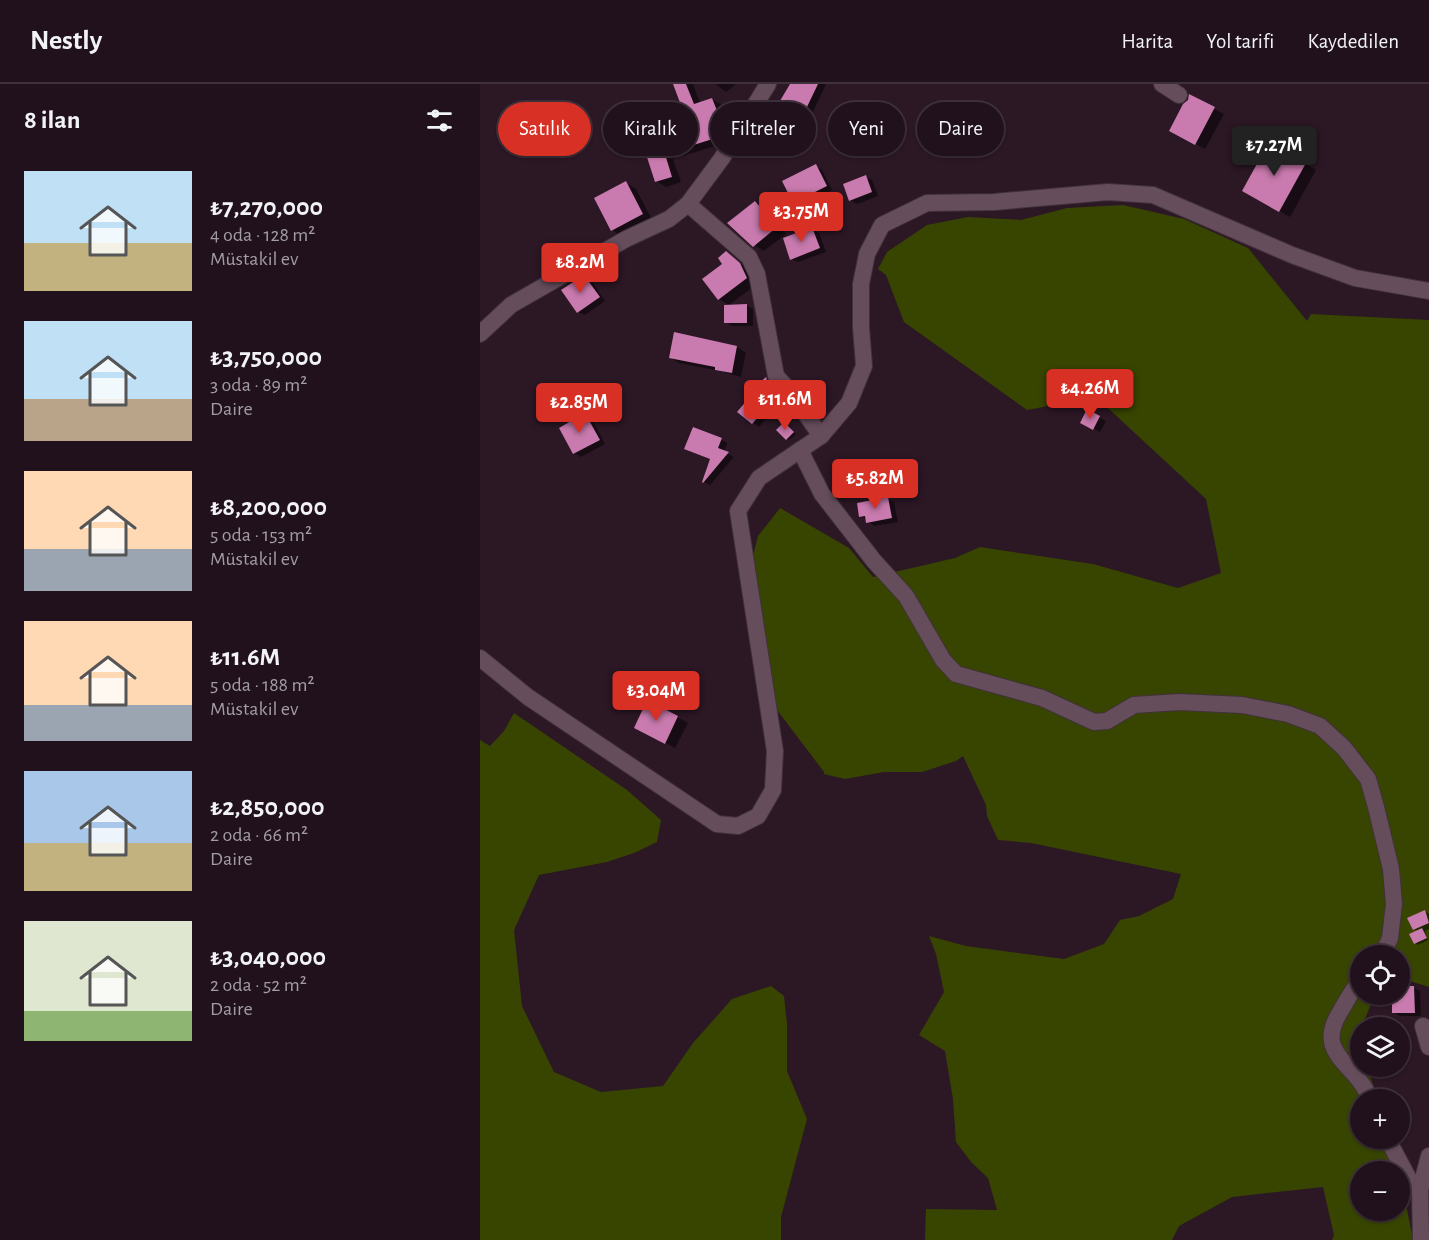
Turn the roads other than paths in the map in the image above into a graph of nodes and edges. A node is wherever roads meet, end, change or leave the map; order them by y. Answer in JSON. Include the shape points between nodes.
{"nodes":[{"id":1,"x":768,"y":84,"type":"edge"},
{"id":2,"x":1162,"y":84,"type":"edge"},
{"id":3,"x":1179,"y":95,"type":"dead end"},
{"id":4,"x":688,"y":204,"type":"junction"},
{"id":5,"x":1429,"y":291,"type":"edge"},
{"id":6,"x":480,"y":334,"type":"edge"},
{"id":7,"x":821,"y":436,"type":"junction"},
{"id":8,"x":800,"y":450,"type":"junction"},
{"id":9,"x":480,"y":658,"type":"edge"},
{"id":10,"x":1387,"y":945,"type":"edge"},
{"id":11,"x":1350,"y":997,"type":"edge"},
{"id":12,"x":1424,"y":1026,"type":"dead end"},
{"id":13,"x":1429,"y":1047,"type":"edge"},
{"id":14,"x":1366,"y":1089,"type":"edge"},
{"id":15,"x":1393,"y":1149,"type":"edge"},
{"id":16,"x":1429,"y":1156,"type":"edge"},
{"id":17,"x":1420,"y":1190,"type":"junction"},
{"id":18,"x":1421,"y":1240,"type":"edge"}],
"edges":[{"from":1,"to":4,"type":"street"},
{"from":2,"to":3,"type":"street"},
{"from":4,"to":6,"type":"street","via":[[669,219],[511,305]]},
{"from":4,"to":7,"type":"street","via":[[748,257],[757,274],[776,376]]},
{"from":5,"to":7,"type":"street","via":[[1355,278],[1153,195],[1108,192],[994,202],[927,203],[882,225],[867,254],[861,284],[864,366],[849,403]]},
{"from":7,"to":8,"type":"street"},
{"from":8,"to":9,"type":"street","via":[[759,478],[738,511],[775,751],[773,790],[758,816],[738,826],[717,824],[528,697]]},
{"from":8,"to":10,"type":"street","via":[[822,494],[906,596],[943,660],[956,674],[1042,698],[1094,722],[1107,721],[1134,705],[1179,702],[1242,705],[1288,714],[1320,726],[1344,748],[1368,780],[1391,869],[1394,904]]},
{"from":11,"to":14,"type":"street","via":[[1333,1023],[1330,1038],[1334,1049]]},
{"from":12,"to":13,"type":"street"},
{"from":15,"to":17,"type":"street","via":[[1410,1181]]},
{"from":16,"to":17,"type":"street"},
{"from":17,"to":18,"type":"street"}]}
